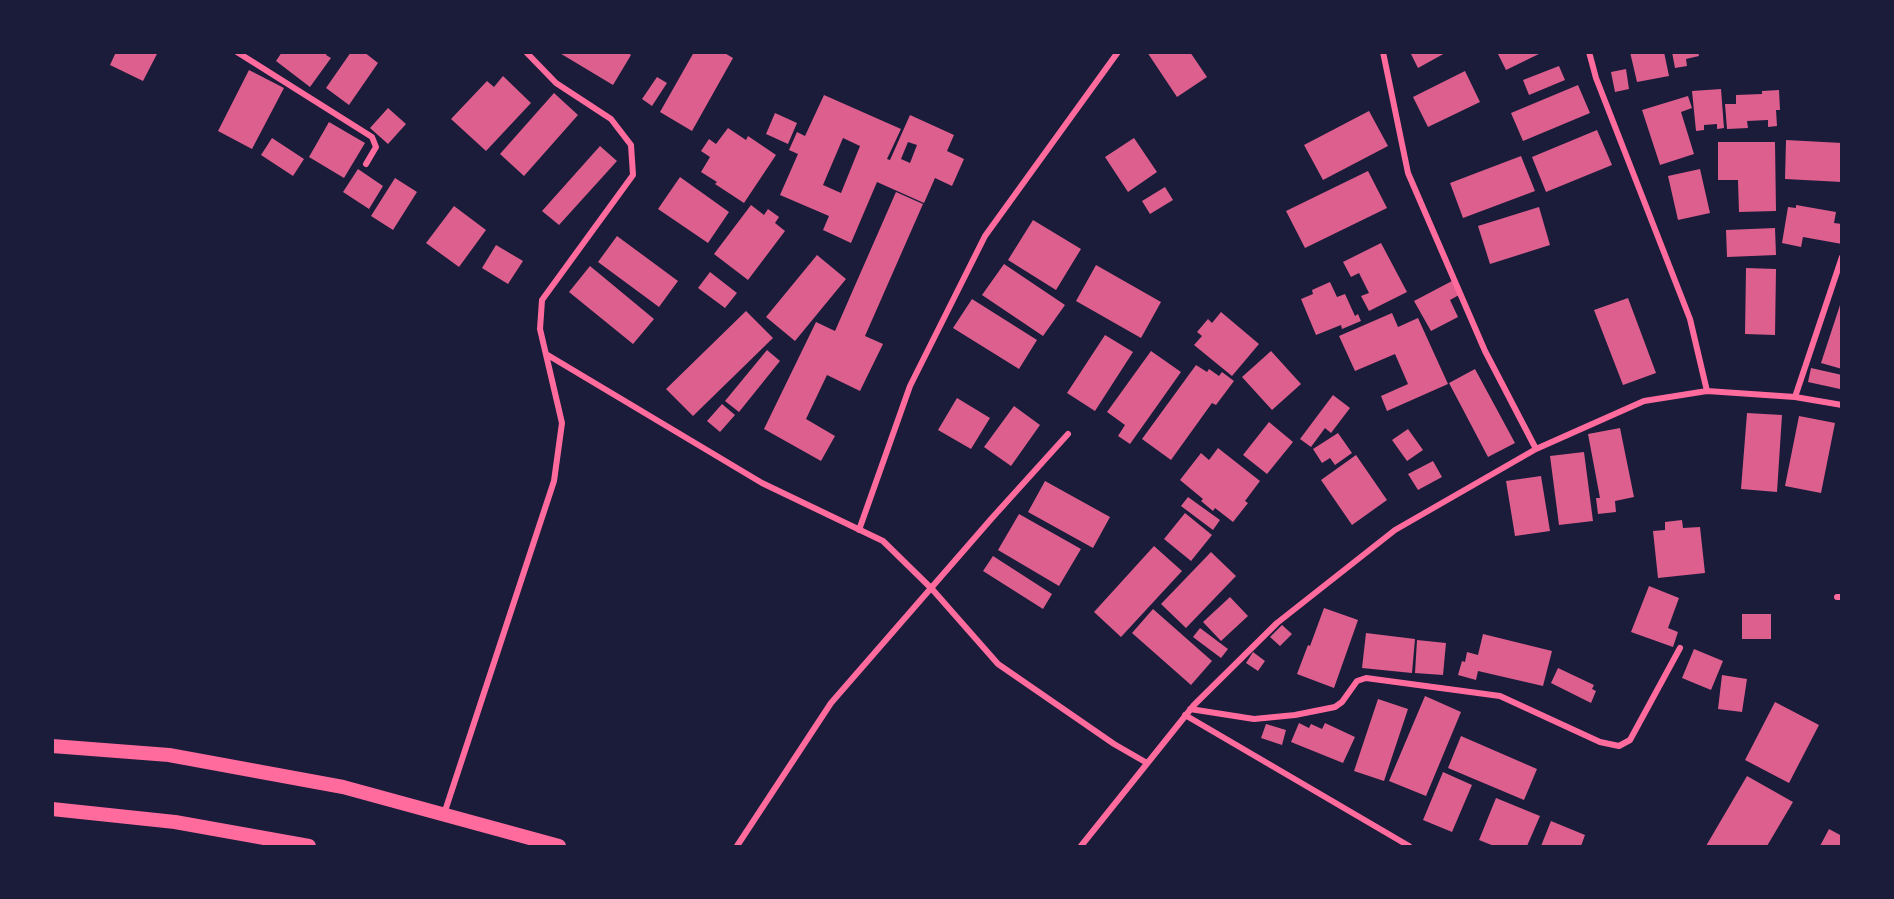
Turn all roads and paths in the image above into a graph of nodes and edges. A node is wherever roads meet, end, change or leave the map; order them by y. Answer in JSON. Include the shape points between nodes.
{"nodes":[{"id":1,"x":237,"y":52,"type":"edge"},
{"id":2,"x":1118,"y":52,"type":"edge"},
{"id":3,"x":1383,"y":52,"type":"edge"},
{"id":4,"x":1589,"y":52,"type":"edge"},
{"id":5,"x":525,"y":53,"type":"edge"},
{"id":6,"x":366,"y":164,"type":"dead end"},
{"id":7,"x":1842,"y":257,"type":"edge"},
{"id":8,"x":546,"y":354,"type":"junction"},
{"id":9,"x":1707,"y":391,"type":"junction"},
{"id":10,"x":1795,"y":397,"type":"junction"},
{"id":11,"x":1842,"y":405,"type":"edge"},
{"id":12,"x":1068,"y":434,"type":"dead end"},
{"id":13,"x":1536,"y":449,"type":"junction"},
{"id":14,"x":859,"y":530,"type":"junction"},
{"id":15,"x":932,"y":589,"type":"junction"},
{"id":16,"x":1680,"y":648,"type":"dead end"},
{"id":17,"x":1190,"y":709,"type":"junction"},
{"id":18,"x":1185,"y":715,"type":"junction"},
{"id":19,"x":52,"y":746,"type":"edge"},
{"id":20,"x":1147,"y":763,"type":"junction"},
{"id":21,"x":52,"y":809,"type":"edge"},
{"id":22,"x":444,"y":815,"type":"junction"},
{"id":23,"x":309,"y":846,"type":"edge"},
{"id":24,"x":559,"y":846,"type":"edge"},
{"id":25,"x":737,"y":846,"type":"edge"},
{"id":26,"x":1081,"y":846,"type":"edge"},
{"id":27,"x":1409,"y":846,"type":"edge"}],
"edges":[{"from":1,"to":6,"type":"street","via":[[372,136],[376,147]]},
{"from":2,"to":14,"type":"street","via":[[985,236],[910,386]]},
{"from":3,"to":13,"type":"street","via":[[1408,173],[1485,351]]},
{"from":4,"to":9,"type":"street","via":[[1690,318]]},
{"from":5,"to":8,"type":"street","via":[[556,83],[611,119],[631,145],[633,175],[542,300],[540,329]]},
{"from":7,"to":10,"type":"street"},
{"from":8,"to":14,"type":"street","via":[[762,483]]},
{"from":8,"to":22,"type":"street","via":[[562,423],[554,481]]},
{"from":9,"to":10,"type":"street"},
{"from":9,"to":13,"type":"street","via":[[1644,400]]},
{"from":10,"to":11,"type":"street"},
{"from":12,"to":15,"type":"street"},
{"from":13,"to":17,"type":"street","via":[[1395,530],[1277,623]]},
{"from":14,"to":15,"type":"street","via":[[883,541]]},
{"from":15,"to":20,"type":"street","via":[[998,664]]},
{"from":15,"to":25,"type":"street","via":[[831,703]]},
{"from":16,"to":17,"type":"street","via":[[1630,740],[1619,746],[1600,742],[1500,696],[1366,678],[1357,681],[1335,707],[1295,715],[1254,719]]},
{"from":17,"to":18,"type":"street"},
{"from":18,"to":20,"type":"street"},
{"from":18,"to":27,"type":"street"},
{"from":19,"to":22,"type":"main road","via":[[169,755],[343,787]]},
{"from":20,"to":26,"type":"street"},
{"from":21,"to":23,"type":"main road","via":[[176,822]]},
{"from":22,"to":24,"type":"main road"}]}
